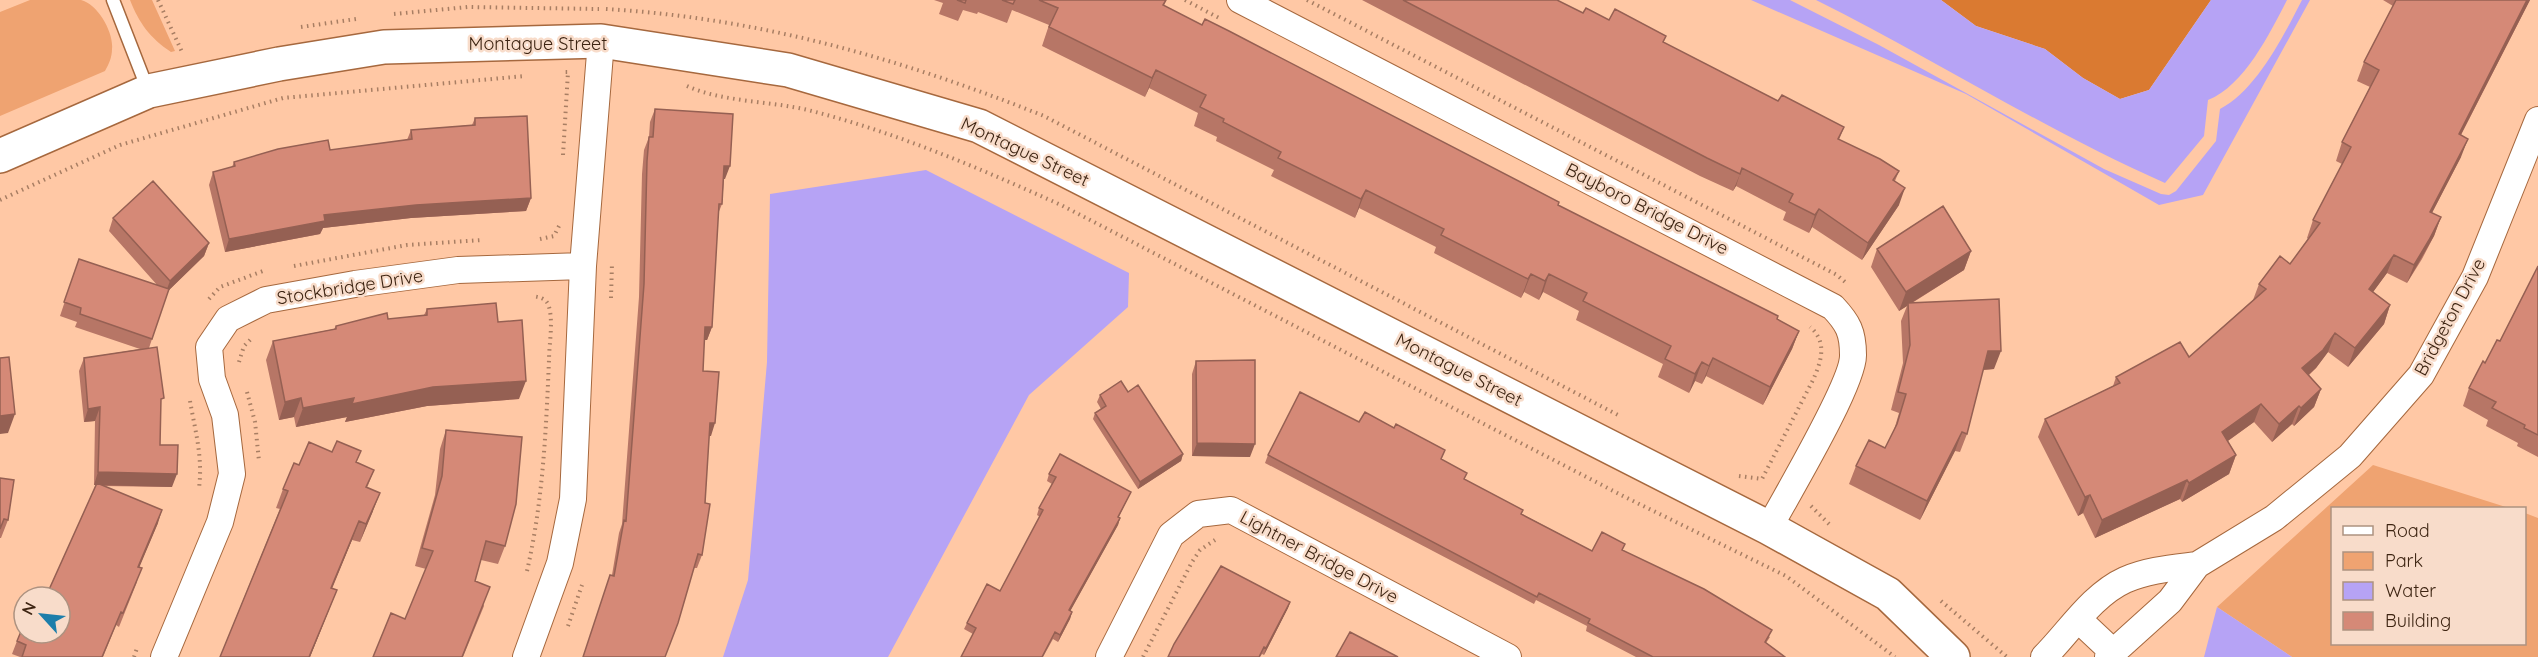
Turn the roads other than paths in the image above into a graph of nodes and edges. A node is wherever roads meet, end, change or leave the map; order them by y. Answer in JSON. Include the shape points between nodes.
{"nodes":[{"id":1,"x":113,"y":0,"type":"edge"},
{"id":2,"x":1240,"y":0,"type":"edge"},
{"id":3,"x":601,"y":41,"type":"junction"},
{"id":4,"x":149,"y":91,"type":"junction"},
{"id":5,"x":2538,"y":120,"type":"edge"},
{"id":6,"x":0,"y":156,"type":"edge"},
{"id":7,"x":583,"y":266,"type":"junction"},
{"id":8,"x":1769,"y":528,"type":"junction"},
{"id":9,"x":2197,"y":565,"type":"junction"},
{"id":10,"x":2079,"y":620,"type":"junction"},
{"id":11,"x":1497,"y":655,"type":"edge"},
{"id":12,"x":2111,"y":655,"type":"edge"},
{"id":13,"x":164,"y":657,"type":"edge"},
{"id":14,"x":526,"y":657,"type":"edge"},
{"id":15,"x":1109,"y":657,"type":"edge"},
{"id":16,"x":1953,"y":657,"type":"edge"},
{"id":17,"x":2044,"y":657,"type":"edge"}],
"edges":[{"from":1,"to":4,"type":"lane"},
{"from":2,"to":8,"type":"street","name":"Bayboro Bridge Drive","via":[[1833,307],[1849,325],[1853,357],[1843,390]]},
{"from":3,"to":4,"type":"street","name":"Montague Street","via":[[384,47]]},
{"from":3,"to":7,"type":"street"},
{"from":3,"to":8,"type":"street","name":"Montague Street","via":[[788,70],[979,126]]},
{"from":4,"to":6,"type":"street","name":"Montague Street"},
{"from":5,"to":9,"type":"street","name":"Bridgeton Drive","via":[[2475,277],[2421,375],[2349,456],[2274,518]]},
{"from":7,"to":13,"type":"street","name":"Stockbridge Drive","via":[[458,270],[355,284],[266,300],[228,319],[209,347],[212,379],[225,415],[232,474],[220,522]]},
{"from":7,"to":14,"type":"street","via":[[573,499],[560,563]]},
{"from":8,"to":16,"type":"street","name":"Montague Street","via":[[1888,594]]},
{"from":9,"to":10,"type":"street","name":"Bridgeton Drive","via":[[2158,570],[2124,581],[2097,600]]},
{"from":9,"to":12,"type":"street","name":"Bridgeton Drive","via":[[2170,601]]},
{"from":10,"to":12,"type":"street"},
{"from":10,"to":17,"type":"street","name":"Bridgeton Drive"},
{"from":11,"to":15,"type":"street","name":"Lightner Bridge Drive","via":[[1231,510],[1198,514],[1171,535]]}]}
